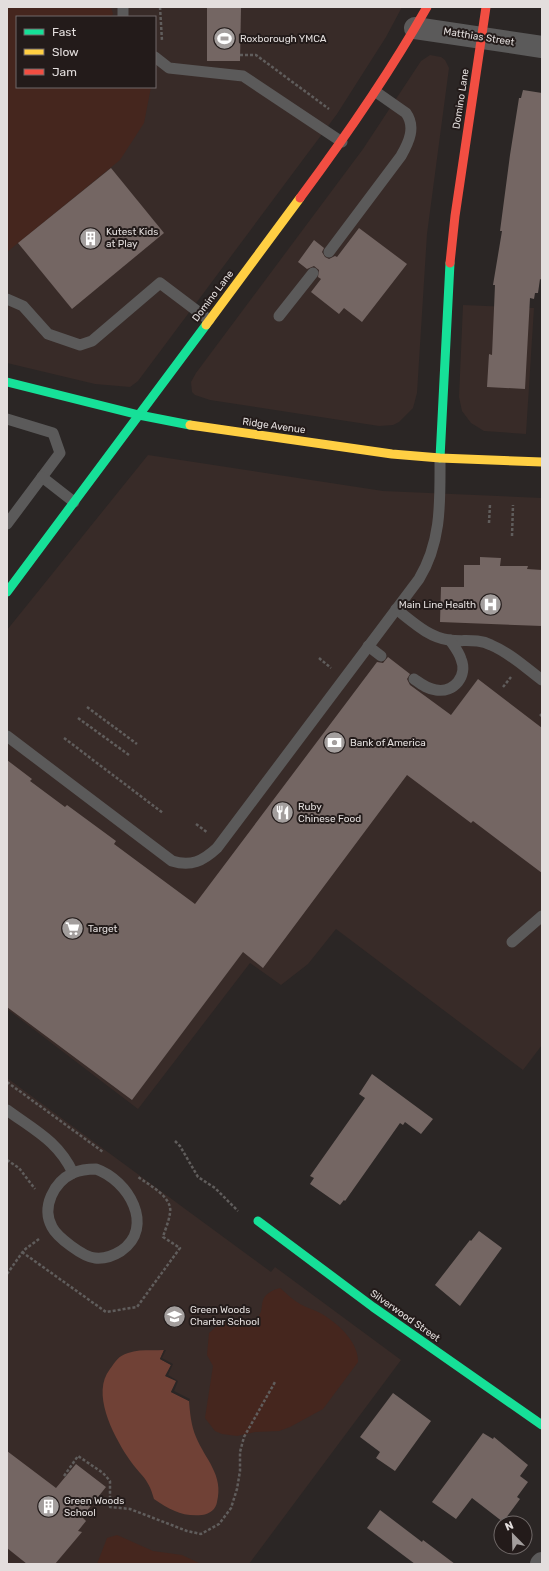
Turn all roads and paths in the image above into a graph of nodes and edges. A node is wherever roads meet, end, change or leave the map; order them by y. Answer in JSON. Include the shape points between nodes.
{"nodes":[{"id":1,"x":160,"y":7,"type":"edge"},
{"id":2,"x":427,"y":7,"type":"edge"},
{"id":3,"x":486,"y":7,"type":"edge"},
{"id":4,"x":415,"y":28,"type":"junction"},
{"id":5,"x":481,"y":37,"type":"junction"},
{"id":6,"x":162,"y":43,"type":"dead end"},
{"id":7,"x":542,"y":47,"type":"edge"},
{"id":8,"x":240,"y":55,"type":"dead end"},
{"id":9,"x":156,"y":58,"type":"edge"},
{"id":10,"x":376,"y":92,"type":"junction"},
{"id":11,"x":329,"y":109,"type":"dead end"},
{"id":12,"x":342,"y":142,"type":"junction"},
{"id":13,"x":329,"y":252,"type":"dead end"},
{"id":14,"x":312,"y":273,"type":"dead end"},
{"id":15,"x":7,"y":299,"type":"edge"},
{"id":16,"x":279,"y":316,"type":"dead end"},
{"id":17,"x":209,"y":320,"type":"junction"},
{"id":18,"x":7,"y":382,"type":"edge"},
{"id":19,"x":139,"y":416,"type":"junction"},
{"id":20,"x":7,"y":419,"type":"edge"},
{"id":21,"x":440,"y":458,"type":"junction"},
{"id":22,"x":542,"y":462,"type":"edge"},
{"id":23,"x":42,"y":477,"type":"junction"},
{"id":24,"x":74,"y":502,"type":"junction"},
{"id":25,"x":490,"y":504,"type":"dead end"},
{"id":26,"x":513,"y":505,"type":"dead end"},
{"id":27,"x":489,"y":523,"type":"dead end"},
{"id":28,"x":7,"y":524,"type":"edge"},
{"id":29,"x":512,"y":536,"type":"dead end"},
{"id":30,"x":7,"y":592,"type":"edge"},
{"id":31,"x":396,"y":609,"type":"junction"},
{"id":32,"x":450,"y":640,"type":"junction"},
{"id":33,"x":368,"y":646,"type":"junction"},
{"id":34,"x":381,"y":656,"type":"dead end"},
{"id":35,"x":319,"y":658,"type":"dead end"},
{"id":36,"x":334,"y":670,"type":"dead end"},
{"id":37,"x":414,"y":679,"type":"dead end"},
{"id":38,"x":542,"y":680,"type":"edge"},
{"id":39,"x":87,"y":707,"type":"dead end"},
{"id":40,"x":78,"y":718,"type":"dead end"},
{"id":41,"x":7,"y":736,"type":"edge"},
{"id":42,"x":64,"y":738,"type":"dead end"},
{"id":43,"x":137,"y":744,"type":"dead end"},
{"id":44,"x":129,"y":755,"type":"dead end"},
{"id":45,"x":164,"y":812,"type":"dead end"},
{"id":46,"x":542,"y":916,"type":"edge"},
{"id":47,"x":512,"y":942,"type":"dead end"},
{"id":48,"x":7,"y":1082,"type":"edge"},
{"id":49,"x":7,"y":1110,"type":"edge"},
{"id":50,"x":175,"y":1141,"type":"dead end"},
{"id":51,"x":110,"y":1157,"type":"dead end"},
{"id":52,"x":7,"y":1160,"type":"edge"},
{"id":53,"x":73,"y":1173,"type":"junction"},
{"id":54,"x":135,"y":1176,"type":"dead end"},
{"id":55,"x":37,"y":1192,"type":"dead end"},
{"id":56,"x":258,"y":1221,"type":"joint"},
{"id":57,"x":40,"y":1238,"type":"dead end"},
{"id":58,"x":22,"y":1252,"type":"junction"},
{"id":59,"x":7,"y":1274,"type":"edge"},
{"id":60,"x":275,"y":1382,"type":"dead end"},
{"id":61,"x":542,"y":1425,"type":"edge"},
{"id":62,"x":64,"y":1476,"type":"dead end"}],
"edges":[{"from":1,"to":6,"type":"path"},
{"from":2,"to":4,"type":"street","name":"Domino Lane"},
{"from":3,"to":5,"type":"street","name":"Domino Lane"},
{"from":4,"to":5,"type":"street","name":"Matthias Street"},
{"from":4,"to":10,"type":"street","name":"Domino Lane"},
{"from":5,"to":7,"type":"street","name":"Matthias Street"},
{"from":5,"to":21,"type":"street","name":"Domino Lane","via":[[455,216]]},
{"from":8,"to":11,"type":"path","via":[[256,55]]},
{"from":9,"to":12,"type":"lane","via":[[169,68],[243,76]]},
{"from":10,"to":12,"type":"street","name":"Domino Lane"},
{"from":10,"to":13,"type":"lane","via":[[406,113],[412,124],[408,144]]},
{"from":12,"to":17,"type":"street","name":"Domino Lane"},
{"from":14,"to":16,"type":"lane"},
{"from":15,"to":17,"type":"lane","via":[[23,306],[48,334],[80,345],[92,341],[160,283]]},
{"from":17,"to":19,"type":"street","name":"Domino Lane"},
{"from":18,"to":19,"type":"street","name":"Ridge Avenue"},
{"from":19,"to":21,"type":"street","name":"Ridge Avenue","via":[[319,444]]},
{"from":19,"to":24,"type":"street","name":"Domino Lane"},
{"from":20,"to":23,"type":"lane","via":[[53,433],[60,454]]},
{"from":21,"to":22,"type":"street","name":"Ridge Avenue"},
{"from":21,"to":31,"type":"lane","via":[[440,513],[433,553],[419,579]]},
{"from":23,"to":24,"type":"lane"},
{"from":23,"to":28,"type":"lane"},
{"from":24,"to":30,"type":"street","name":"Domino Lane"},
{"from":25,"to":27,"type":"path"},
{"from":26,"to":29,"type":"path"},
{"from":31,"to":32,"type":"lane","via":[[424,631]]},
{"from":31,"to":33,"type":"lane"},
{"from":32,"to":37,"type":"lane","via":[[462,660],[463,669],[457,684],[449,689],[434,690]]},
{"from":32,"to":38,"type":"lane","via":[[479,640],[491,644]]},
{"from":33,"to":34,"type":"lane"},
{"from":33,"to":41,"type":"lane","via":[[217,848],[208,857],[196,863],[183,865],[172,861]]},
{"from":35,"to":36,"type":"path"},
{"from":39,"to":43,"type":"path"},
{"from":40,"to":44,"type":"path"},
{"from":42,"to":45,"type":"path"},
{"from":46,"to":47,"type":"lane"},
{"from":48,"to":51,"type":"path"},
{"from":49,"to":53,"type":"lane","via":[[55,1145]]},
{"from":50,"to":56,"type":"path","via":[[198,1177],[215,1188],[239,1212]]},
{"from":52,"to":55,"type":"path","via":[[19,1168]]},
{"from":53,"to":53,"type":"lane","via":[[51,1195],[48,1215],[51,1225],[62,1240],[85,1254],[94,1258],[115,1255],[133,1238],[138,1225],[134,1204],[116,1178],[106,1172],[96,1169]]},
{"from":54,"to":58,"type":"path","via":[[166,1199],[170,1212],[163,1238],[180,1248],[137,1307],[106,1312]]},
{"from":56,"to":61,"type":"street","name":"Silverwood Street","via":[[373,1307]]},
{"from":57,"to":58,"type":"path"},
{"from":58,"to":59,"type":"path"},
{"from":60,"to":62,"type":"path","via":[[244,1437],[237,1489],[231,1508],[219,1524],[201,1534],[186,1531],[130,1509],[110,1507],[110,1481],[78,1456]]}]}
